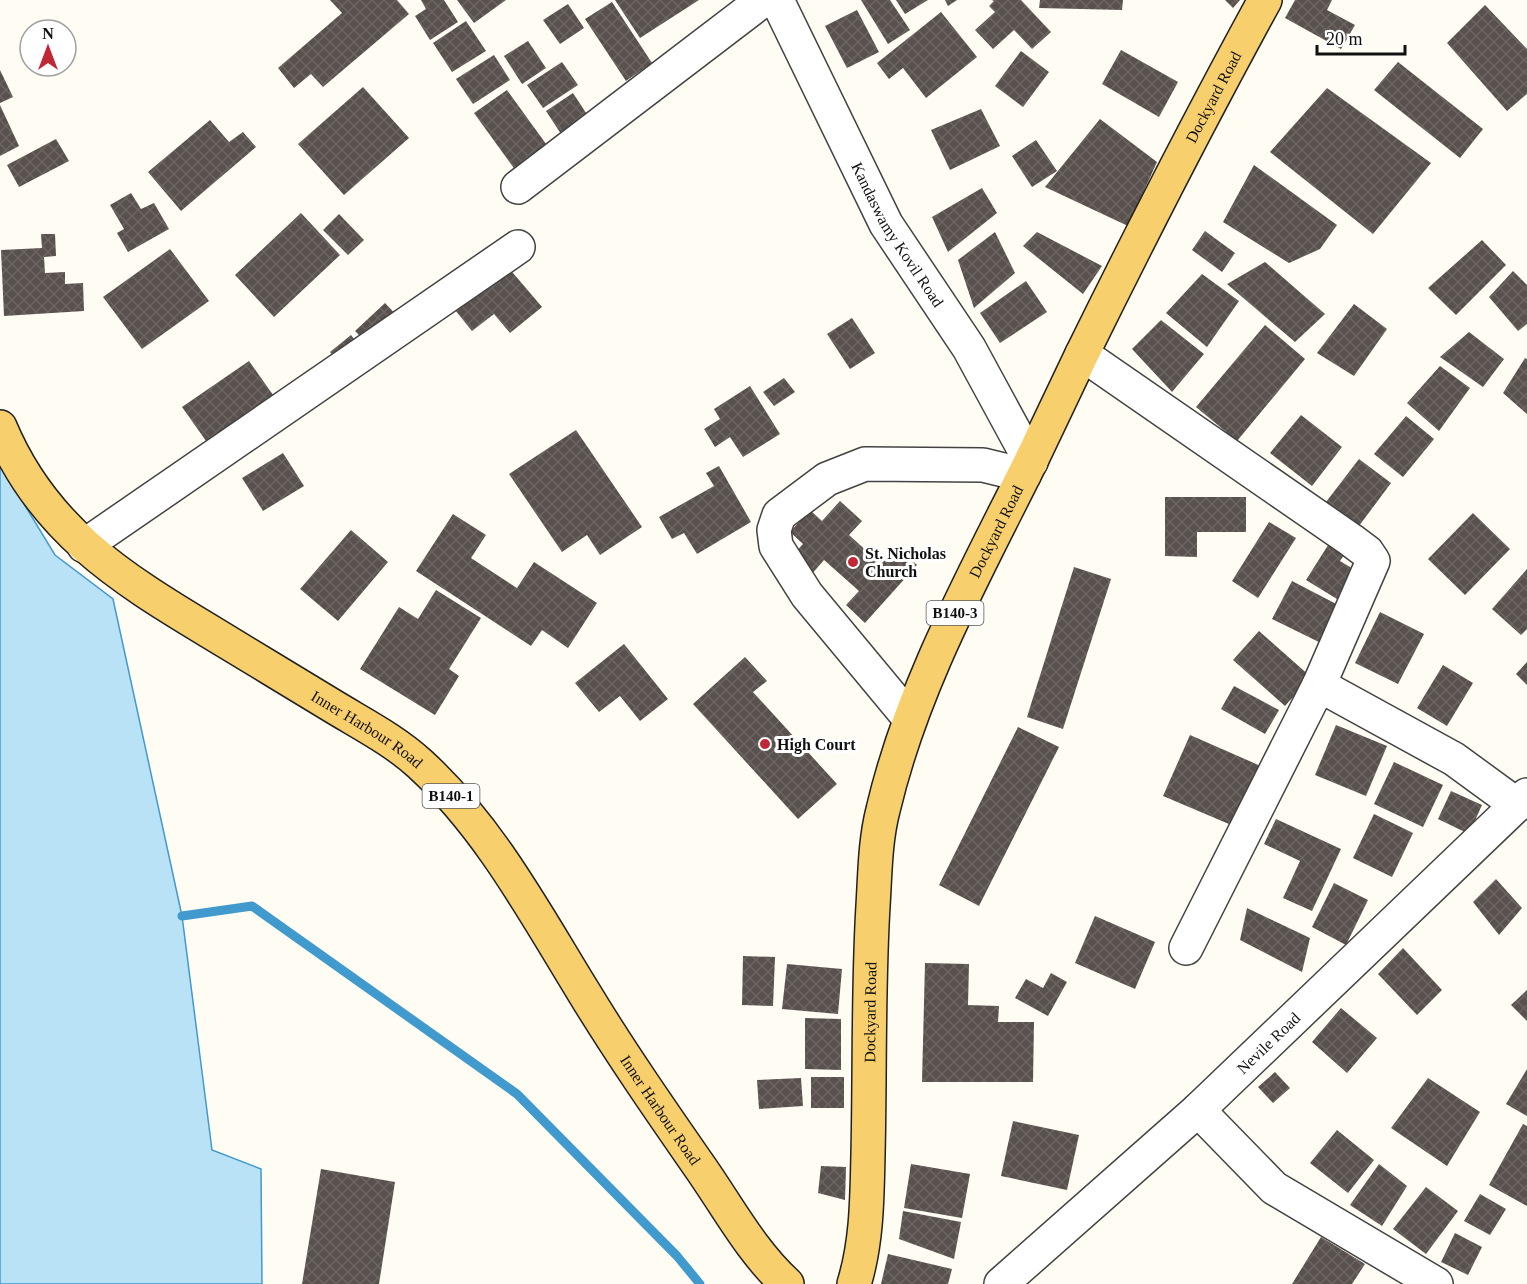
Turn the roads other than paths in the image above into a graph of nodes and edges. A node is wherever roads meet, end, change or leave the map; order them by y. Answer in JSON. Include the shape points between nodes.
{"nodes":[{"id":1,"x":763,"y":0,"type":"edge"},
{"id":2,"x":777,"y":0,"type":"edge"},
{"id":3,"x":1265,"y":0,"type":"edge"},
{"id":4,"x":518,"y":188,"type":"dead end"},
{"id":5,"x":518,"y":247,"type":"dead end"},
{"id":6,"x":1082,"y":354,"type":"junction"},
{"id":7,"x":0,"y":427,"type":"edge"},
{"id":8,"x":1027,"y":468,"type":"junction"},
{"id":9,"x":84,"y":546,"type":"junction"},
{"id":10,"x":1318,"y":685,"type":"junction"},
{"id":11,"x":910,"y":719,"type":"junction"},
{"id":12,"x":1522,"y":800,"type":"edge"},
{"id":13,"x":1186,"y":948,"type":"dead end"},
{"id":14,"x":1198,"y":1110,"type":"junction"},
{"id":15,"x":787,"y":1284,"type":"edge"},
{"id":16,"x":854,"y":1284,"type":"edge"},
{"id":17,"x":1001,"y":1284,"type":"edge"},
{"id":18,"x":1436,"y":1284,"type":"edge"}],
"edges":[{"from":1,"to":4,"type":"street"},
{"from":2,"to":8,"type":"street","name":"Kandaswamy Kovil Road","via":[[886,224],[969,348]]},
{"from":3,"to":6,"type":"main road","name":"Dockyard Road","number":"B140-3"},
{"from":5,"to":9,"type":"street"},
{"from":6,"to":8,"type":"main road","name":"Dockyard Road","number":"B140-3"},
{"from":6,"to":10,"type":"street","via":[[1367,552],[1373,561]]},
{"from":7,"to":9,"type":"main road","name":"Inner Harbour Road","number":"B140-1","via":[[36,494]]},
{"from":8,"to":11,"type":"main road","name":"Dockyard Road","number":"B140-3","via":[[967,587]]},
{"from":8,"to":11,"type":"street","via":[[865,464],[827,479],[779,515],[774,530],[776,546],[807,595]]},
{"from":9,"to":15,"type":"main road","name":"Inner Harbour Road","number":"B140-1","via":[[175,611],[398,746],[440,784],[502,864],[644,1086],[729,1210],[764,1260]]},
{"from":10,"to":12,"type":"street"},
{"from":10,"to":13,"type":"street"},
{"from":11,"to":16,"type":"main road","name":"Dockyard Road","number":"B140-3","via":[[882,812],[878,842],[868,996],[866,1209]]},
{"from":12,"to":14,"type":"street","name":"Nevile Road"},
{"from":14,"to":17,"type":"street","name":"Nevile Road"},
{"from":14,"to":18,"type":"street","via":[[1274,1188]]}]}
